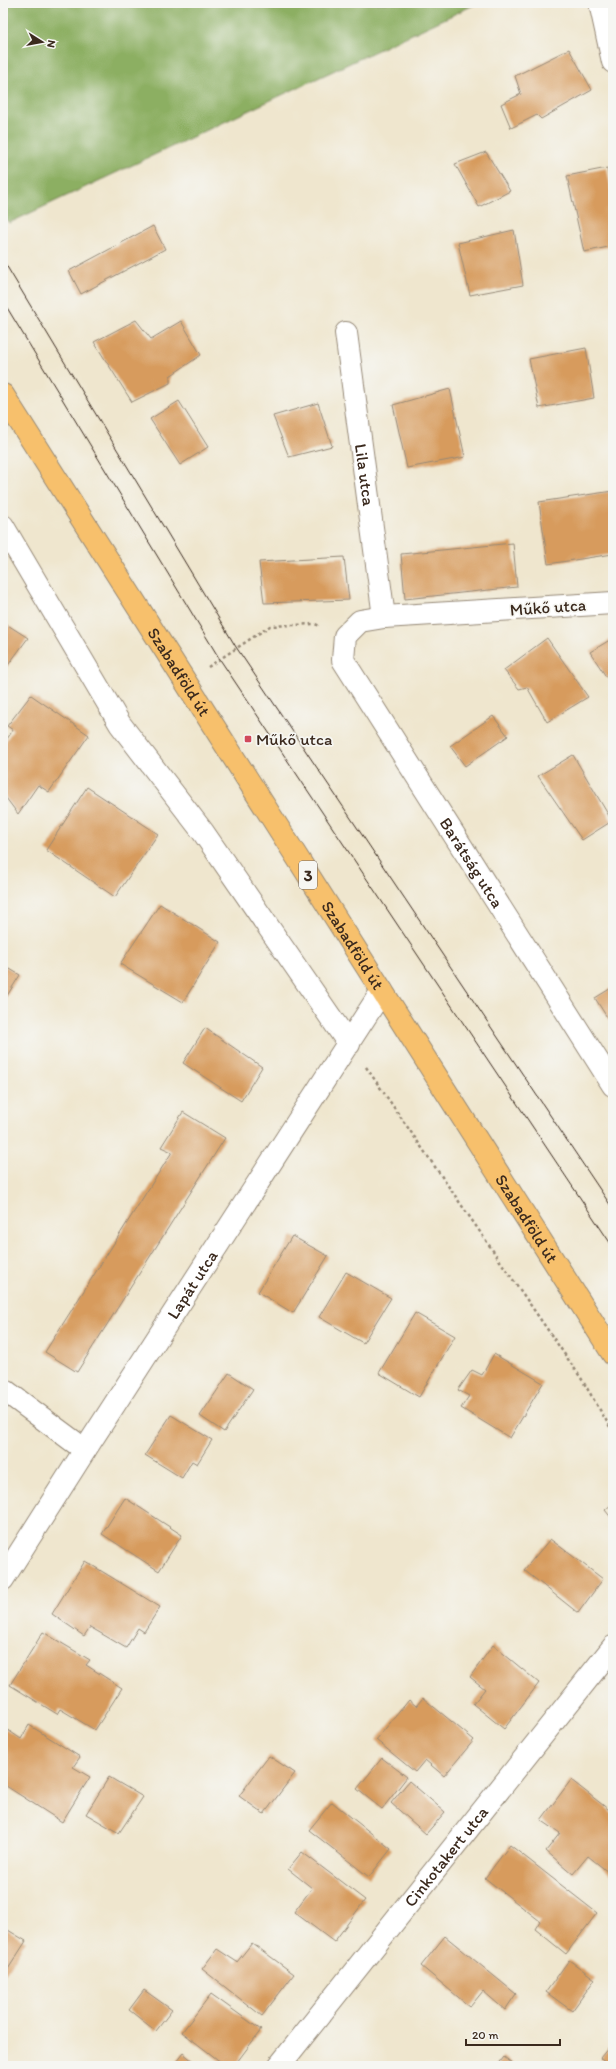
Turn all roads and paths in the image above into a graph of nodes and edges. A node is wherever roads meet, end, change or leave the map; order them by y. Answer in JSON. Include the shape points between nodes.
{"nodes":[{"id":1,"x":600,"y":3,"type":"edge"},
{"id":2,"x":613,"y":62,"type":"edge"},
{"id":3,"x":346,"y":333,"type":"dead end"},
{"id":4,"x":3,"y":396,"type":"edge"},
{"id":5,"x":3,"y":526,"type":"edge"},
{"id":6,"x":613,"y":603,"type":"edge"},
{"id":7,"x":384,"y":617,"type":"junction"},
{"id":8,"x":345,"y":636,"type":"junction"},
{"id":9,"x":206,"y":668,"type":"dead end"},
{"id":10,"x":382,"y":991,"type":"junction"},
{"id":11,"x":349,"y":1044,"type":"junction"},
{"id":12,"x":613,"y":1085,"type":"edge"},
{"id":13,"x":613,"y":1354,"type":"edge"},
{"id":14,"x":3,"y":1389,"type":"edge"},
{"id":15,"x":613,"y":1432,"type":"edge"},
{"id":16,"x":85,"y":1450,"type":"junction"},
{"id":17,"x":3,"y":1579,"type":"edge"},
{"id":18,"x":613,"y":1647,"type":"edge"},
{"id":19,"x":279,"y":2066,"type":"edge"}],
"edges":[{"from":1,"to":2,"type":"street"},
{"from":3,"to":7,"type":"street","name":"Lila utca"},
{"from":4,"to":10,"type":"main road","name":"Szabadföld út","number":"3"},
{"from":5,"to":11,"type":"street","via":[[120,724],[203,832]]},
{"from":6,"to":7,"type":"street","name":"Műkő utca"},
{"from":7,"to":8,"type":"street","name":"Műkő utca","via":[[360,621]]},
{"from":8,"to":9,"type":"path","via":[[315,624],[270,626]]},
{"from":8,"to":12,"type":"street","name":"Barátság utca","via":[[343,660]]},
{"from":10,"to":11,"type":"street","name":"Lapát utca"},
{"from":10,"to":13,"type":"main road","name":"Szabadföld út","number":"3"},
{"from":11,"to":15,"type":"path","via":[[413,1132],[581,1378]]},
{"from":11,"to":16,"type":"street","name":"Lapát utca"},
{"from":14,"to":16,"type":"street"},
{"from":16,"to":17,"type":"street","name":"Lapát utca"},
{"from":18,"to":19,"type":"street","name":"Cinkotakert utca"}]}
